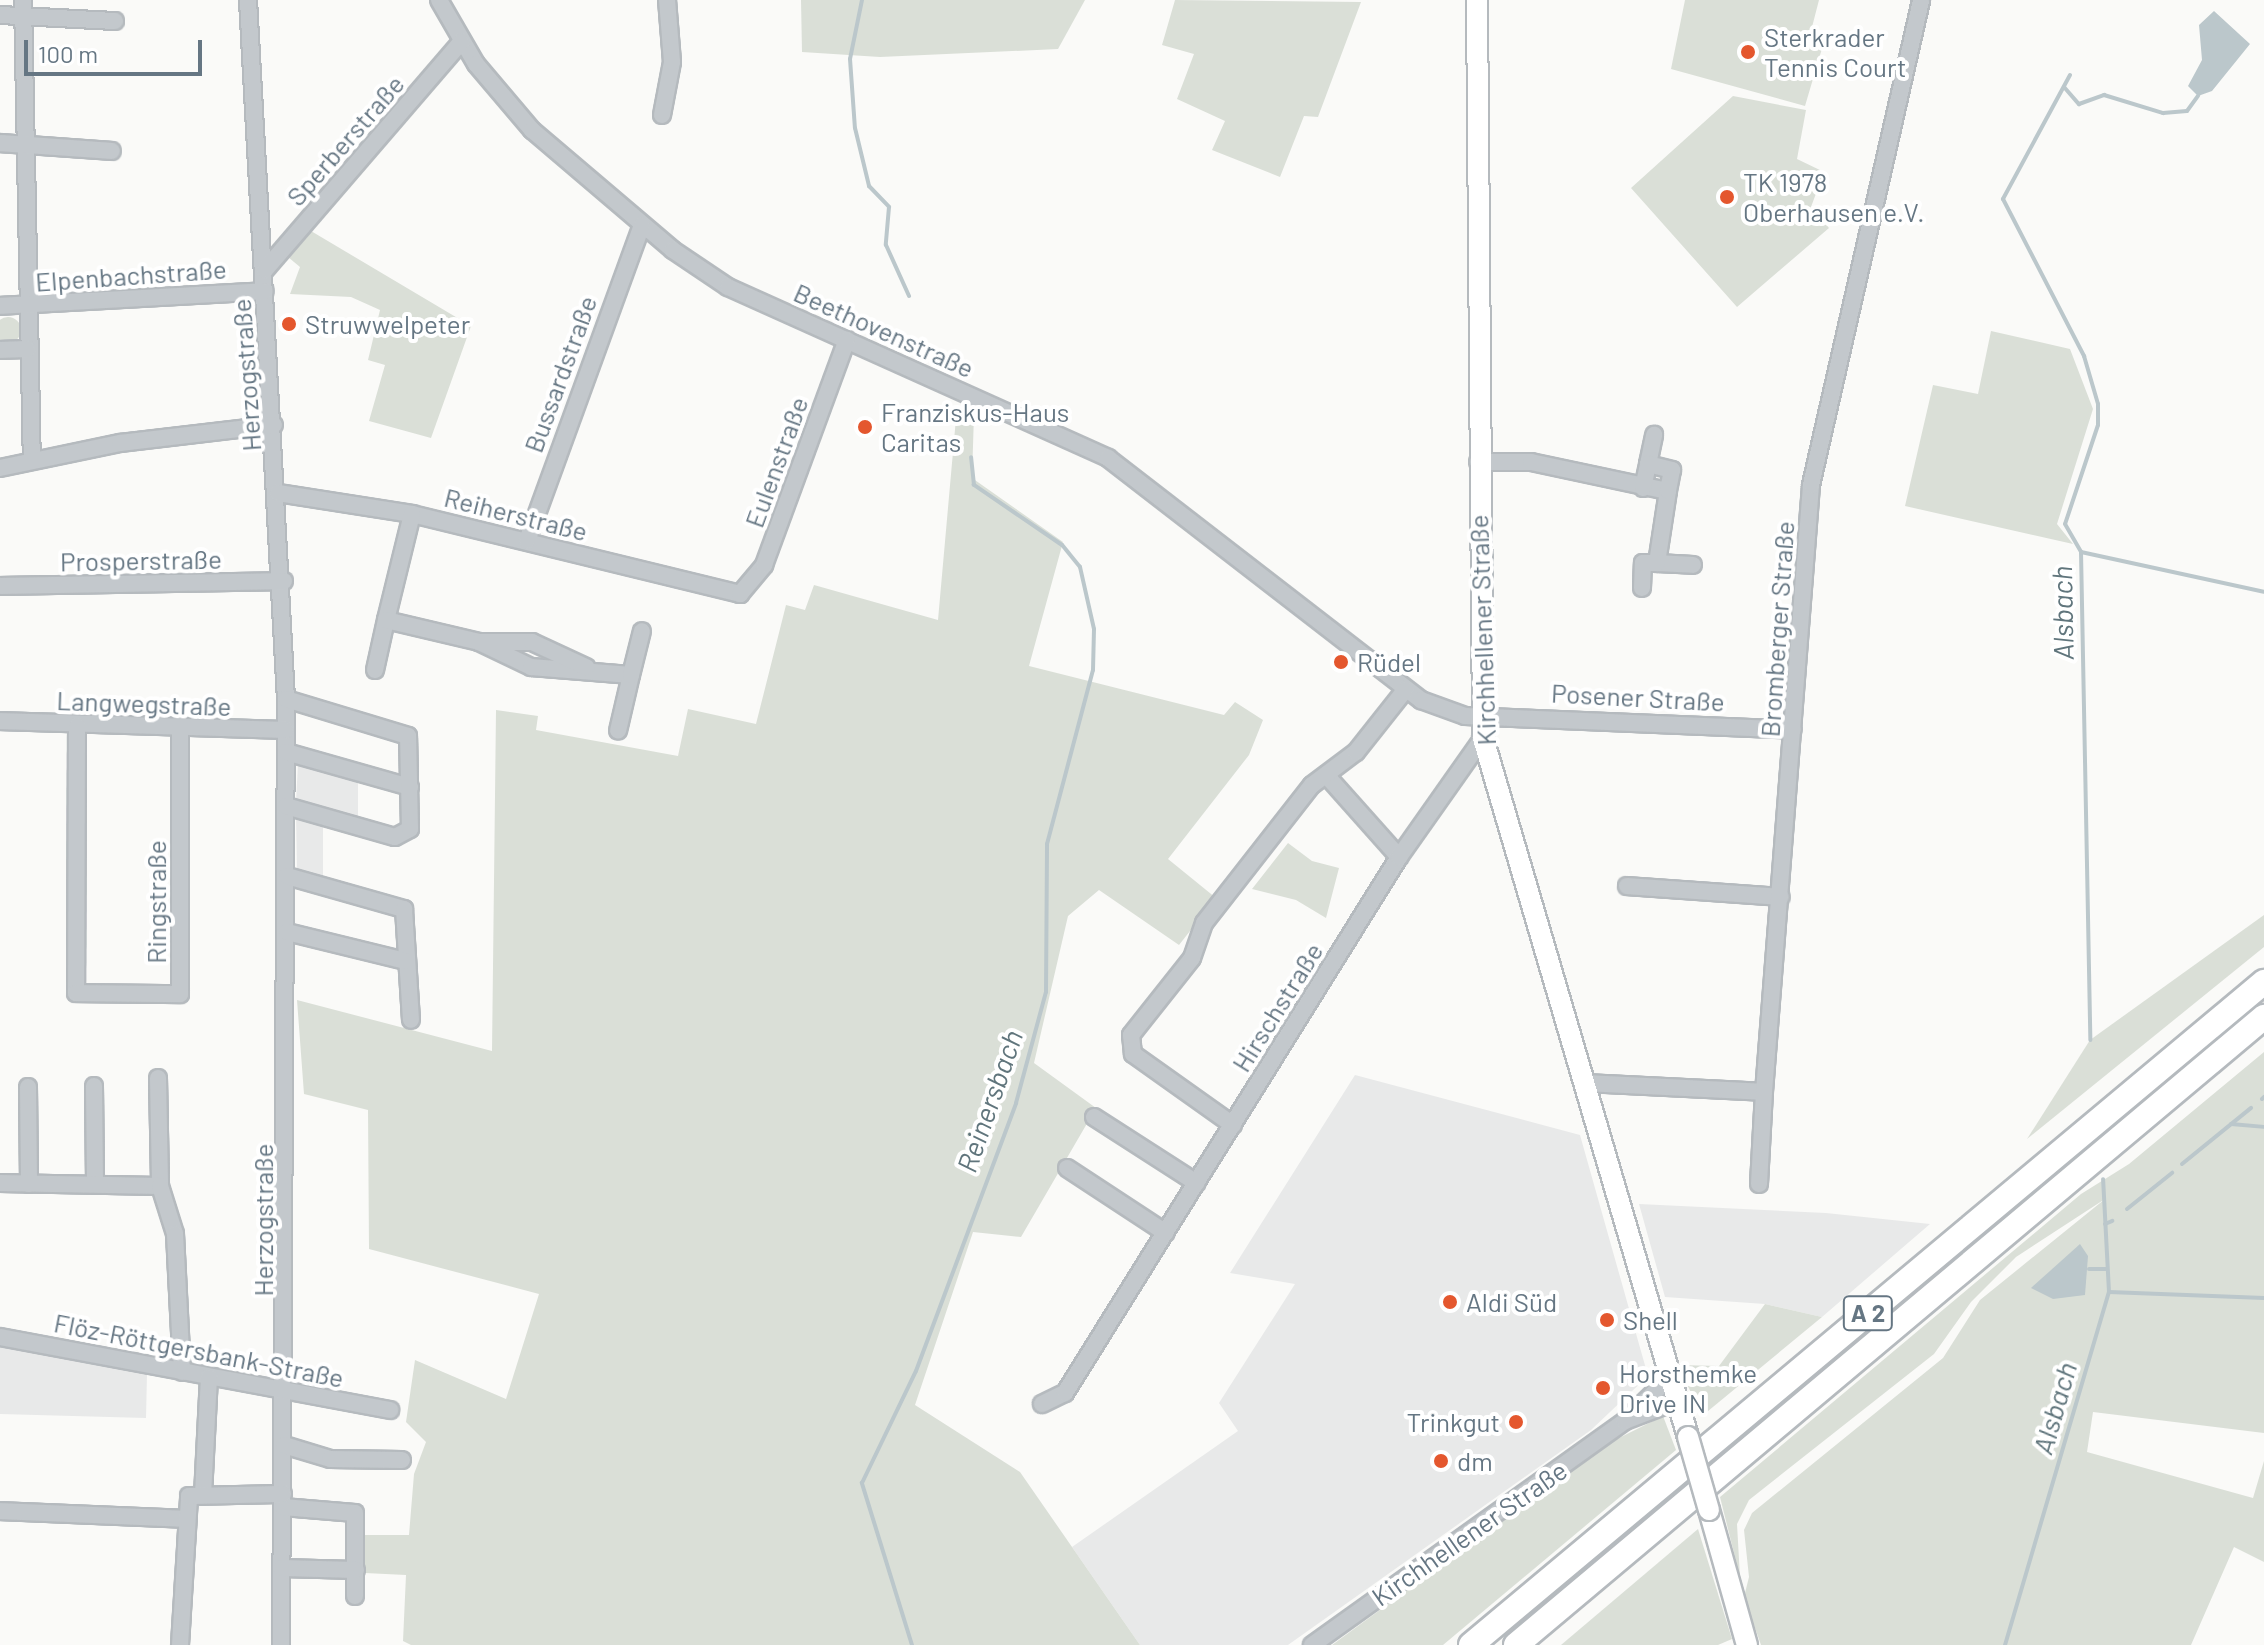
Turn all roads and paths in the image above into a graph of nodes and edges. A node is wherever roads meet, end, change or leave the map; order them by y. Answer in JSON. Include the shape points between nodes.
{"nodes":[{"id":1,"x":248,"y":0,"type":"edge"},
{"id":2,"x":439,"y":0,"type":"edge"},
{"id":3,"x":667,"y":0,"type":"edge"},
{"id":4,"x":1477,"y":0,"type":"edge"},
{"id":5,"x":1921,"y":0,"type":"edge"},
{"id":6,"x":23,"y":6,"type":"edge"},
{"id":7,"x":0,"y":15,"type":"edge"},
{"id":8,"x":115,"y":21,"type":"dead end"},
{"id":9,"x":461,"y":42,"type":"junction"},
{"id":10,"x":662,"y":115,"type":"dead end"},
{"id":11,"x":24,"y":142,"type":"junction"},
{"id":12,"x":0,"y":143,"type":"edge"},
{"id":13,"x":112,"y":151,"type":"dead end"},
{"id":14,"x":642,"y":225,"type":"junction"},
{"id":15,"x":265,"y":270,"type":"junction"},
{"id":16,"x":265,"y":291,"type":"junction"},
{"id":17,"x":24,"y":305,"type":"junction"},
{"id":18,"x":0,"y":306,"type":"edge"},
{"id":19,"x":847,"y":340,"type":"junction"},
{"id":20,"x":27,"y":349,"type":"junction"},
{"id":21,"x":0,"y":350,"type":"edge"},
{"id":22,"x":274,"y":425,"type":"junction"},
{"id":23,"x":1654,"y":435,"type":"dead end"},
{"id":24,"x":32,"y":459,"type":"junction"},
{"id":25,"x":1478,"y":462,"type":"junction"},
{"id":26,"x":1648,"y":464,"type":"junction"},
{"id":27,"x":0,"y":468,"type":"edge"},
{"id":28,"x":1643,"y":488,"type":"junction"},
{"id":29,"x":1668,"y":491,"type":"junction"},
{"id":30,"x":278,"y":493,"type":"junction"},
{"id":31,"x":412,"y":514,"type":"junction"},
{"id":32,"x":527,"y":541,"type":"junction"},
{"id":33,"x":1657,"y":563,"type":"junction"},
{"id":34,"x":1693,"y":565,"type":"dead end"},
{"id":35,"x":284,"y":581,"type":"junction"},
{"id":36,"x":0,"y":586,"type":"edge"},
{"id":37,"x":1642,"y":588,"type":"dead end"},
{"id":38,"x":740,"y":594,"type":"joint"},
{"id":39,"x":386,"y":620,"type":"junction"},
{"id":40,"x":642,"y":631,"type":"dead end"},
{"id":41,"x":479,"y":642,"type":"junction"},
{"id":42,"x":586,"y":667,"type":"junction"},
{"id":43,"x":375,"y":670,"type":"dead end"},
{"id":44,"x":631,"y":675,"type":"junction"},
{"id":45,"x":1406,"y":689,"type":"junction"},
{"id":46,"x":286,"y":699,"type":"junction"},
{"id":47,"x":1480,"y":712,"type":"junction"},
{"id":48,"x":0,"y":721,"type":"edge"},
{"id":49,"x":77,"y":726,"type":"junction"},
{"id":50,"x":180,"y":728,"type":"junction"},
{"id":51,"x":286,"y":730,"type":"junction"},
{"id":52,"x":1793,"y":730,"type":"junction"},
{"id":53,"x":618,"y":731,"type":"dead end"},
{"id":54,"x":1483,"y":738,"type":"junction"},
{"id":55,"x":286,"y":752,"type":"junction"},
{"id":56,"x":1326,"y":775,"type":"junction"},
{"id":57,"x":410,"y":787,"type":"junction"},
{"id":58,"x":286,"y":806,"type":"junction"},
{"id":59,"x":1399,"y":857,"type":"junction"},
{"id":60,"x":287,"y":876,"type":"junction"},
{"id":61,"x":1627,"y":886,"type":"dead end"},
{"id":62,"x":1781,"y":897,"type":"junction"},
{"id":63,"x":287,"y":932,"type":"junction"},
{"id":64,"x":405,"y":961,"type":"junction"},
{"id":65,"x":2264,"y":982,"type":"edge"},
{"id":66,"x":2264,"y":1017,"type":"edge"},
{"id":67,"x":411,"y":1020,"type":"dead end"},
{"id":68,"x":158,"y":1078,"type":"dead end"},
{"id":69,"x":1583,"y":1083,"type":"junction"},
{"id":70,"x":94,"y":1086,"type":"dead end"},
{"id":71,"x":28,"y":1087,"type":"dead end"},
{"id":72,"x":1764,"y":1092,"type":"junction"},
{"id":73,"x":1094,"y":1117,"type":"dead end"},
{"id":74,"x":1233,"y":1125,"type":"junction"},
{"id":75,"x":1067,"y":1168,"type":"dead end"},
{"id":76,"x":0,"y":1183,"type":"edge"},
{"id":77,"x":1197,"y":1183,"type":"junction"},
{"id":78,"x":29,"y":1184,"type":"junction"},
{"id":79,"x":95,"y":1184,"type":"junction"},
{"id":80,"x":1759,"y":1184,"type":"dead end"},
{"id":81,"x":160,"y":1186,"type":"junction"},
{"id":82,"x":1166,"y":1233,"type":"junction"},
{"id":83,"x":0,"y":1337,"type":"edge"},
{"id":84,"x":182,"y":1372,"type":"junction"},
{"id":85,"x":209,"y":1377,"type":"junction"},
{"id":86,"x":1670,"y":1377,"type":"junction"},
{"id":87,"x":286,"y":1392,"type":"junction"},
{"id":88,"x":1677,"y":1401,"type":"junction"},
{"id":89,"x":1042,"y":1404,"type":"dead end"},
{"id":90,"x":390,"y":1410,"type":"dead end"},
{"id":91,"x":1625,"y":1421,"type":"junction"},
{"id":92,"x":284,"y":1445,"type":"junction"},
{"id":93,"x":402,"y":1460,"type":"dead end"},
{"id":94,"x":203,"y":1495,"type":"junction"},
{"id":95,"x":283,"y":1500,"type":"junction"},
{"id":96,"x":0,"y":1511,"type":"edge"},
{"id":97,"x":187,"y":1519,"type":"junction"},
{"id":98,"x":282,"y":1568,"type":"junction"},
{"id":99,"x":356,"y":1570,"type":"junction"},
{"id":100,"x":355,"y":1596,"type":"dead end"},
{"id":101,"x":180,"y":1645,"type":"edge"},
{"id":102,"x":281,"y":1645,"type":"edge"},
{"id":103,"x":1312,"y":1645,"type":"edge"},
{"id":104,"x":1471,"y":1645,"type":"edge"},
{"id":105,"x":1516,"y":1645,"type":"edge"},
{"id":106,"x":1747,"y":1645,"type":"edge"}],
"edges":[{"from":1,"to":15,"type":"street","name":"Herzogstraße"},
{"from":2,"to":9,"type":"street","name":"Beethovenstraße"},
{"from":3,"to":10,"type":"street","via":[[672,62]]},
{"from":4,"to":25,"type":"main road","name":"Kirchhellener Straße"},
{"from":5,"to":52,"type":"street","name":"Bromberger Straße","via":[[1811,485]]},
{"from":6,"to":7,"type":"street"},
{"from":6,"to":8,"type":"street"},
{"from":6,"to":11,"type":"street"},
{"from":9,"to":14,"type":"street","name":"Beethovenstraße","via":[[532,130]]},
{"from":9,"to":15,"type":"street","name":"Sperberstraße"},
{"from":11,"to":12,"type":"street"},
{"from":11,"to":13,"type":"street"},
{"from":11,"to":17,"type":"street"},
{"from":14,"to":19,"type":"street","name":"Beethovenstraße","via":[[728,287]]},
{"from":14,"to":32,"type":"street","name":"Bussardstraße"},
{"from":15,"to":16,"type":"street","name":"Herzogstraße"},
{"from":16,"to":17,"type":"street","name":"Elpenbachstraße"},
{"from":16,"to":22,"type":"street","name":"Herzogstraße"},
{"from":17,"to":18,"type":"street","name":"Elpenbachstraße"},
{"from":17,"to":20,"type":"street"},
{"from":19,"to":38,"type":"street","name":"Eulenstraße","via":[[764,565]]},
{"from":19,"to":45,"type":"street","name":"Beethovenstraße","via":[[1108,458]]},
{"from":20,"to":21,"type":"street"},
{"from":20,"to":24,"type":"street"},
{"from":22,"to":24,"type":"street"},
{"from":22,"to":30,"type":"street","name":"Herzogstraße"},
{"from":23,"to":26,"type":"street"},
{"from":24,"to":27,"type":"street"},
{"from":25,"to":28,"type":"street","via":[[1531,462]]},
{"from":25,"to":47,"type":"main road","name":"Kirchhellener Straße"},
{"from":26,"to":28,"type":"street"},
{"from":26,"to":29,"type":"street","via":[[1672,470]]},
{"from":28,"to":29,"type":"street"},
{"from":29,"to":33,"type":"street"},
{"from":30,"to":31,"type":"street","name":"Reiherstraße"},
{"from":30,"to":35,"type":"street","name":"Herzogstraße"},
{"from":31,"to":32,"type":"street","name":"Reiherstraße"},
{"from":31,"to":39,"type":"street"},
{"from":32,"to":38,"type":"street","name":"Reiherstraße"},
{"from":33,"to":34,"type":"street"},
{"from":33,"to":37,"type":"street","via":[[1643,563]]},
{"from":35,"to":36,"type":"street","name":"Prosperstraße"},
{"from":35,"to":46,"type":"street","name":"Herzogstraße"},
{"from":39,"to":41,"type":"street"},
{"from":39,"to":43,"type":"street"},
{"from":40,"to":44,"type":"street"},
{"from":41,"to":42,"type":"street","via":[[537,643]]},
{"from":41,"to":42,"type":"street","via":[[531,667]]},
{"from":42,"to":44,"type":"street"},
{"from":44,"to":53,"type":"street"},
{"from":45,"to":47,"type":"street","name":"Beethovenstraße","via":[[1453,714]]},
{"from":45,"to":56,"type":"street","via":[[1356,752]]},
{"from":46,"to":51,"type":"street","name":"Herzogstraße"},
{"from":46,"to":57,"type":"street","via":[[404,733]]},
{"from":47,"to":52,"type":"street","name":"Posener Straße"},
{"from":47,"to":54,"type":"main road","name":"Kirchhellener Straße"},
{"from":48,"to":49,"type":"street","name":"Langwegstraße"},
{"from":49,"to":50,"type":"street","name":"Langwegstraße"},
{"from":49,"to":50,"type":"street","name":"Ringstraße","via":[[76,993],[180,994]]},
{"from":50,"to":51,"type":"street","name":"Langwegstraße"},
{"from":51,"to":55,"type":"street","name":"Herzogstraße"},
{"from":52,"to":62,"type":"street","name":"Bromberger Straße"},
{"from":54,"to":59,"type":"street","name":"Hirschstraße"},
{"from":54,"to":69,"type":"main road","name":"Kirchhellener Straße"},
{"from":55,"to":57,"type":"street"},
{"from":55,"to":58,"type":"street","name":"Herzogstraße"},
{"from":56,"to":59,"type":"street"},
{"from":56,"to":74,"type":"street","via":[[1204,923],[1192,958],[1131,1035],[1133,1054]]},
{"from":57,"to":58,"type":"street","via":[[410,829],[402,837]]},
{"from":58,"to":60,"type":"street","name":"Herzogstraße"},
{"from":59,"to":74,"type":"street","name":"Hirschstraße"},
{"from":60,"to":63,"type":"street","name":"Herzogstraße"},
{"from":60,"to":64,"type":"street","via":[[404,909]]},
{"from":61,"to":62,"type":"street"},
{"from":62,"to":72,"type":"street","name":"Bromberger Straße"},
{"from":63,"to":64,"type":"street"},
{"from":63,"to":87,"type":"street","name":"Herzogstraße"},
{"from":64,"to":67,"type":"street"},
{"from":65,"to":104,"type":"highway","number":"A 2"},
{"from":66,"to":105,"type":"highway","number":"A 2"},
{"from":68,"to":81,"type":"street"},
{"from":69,"to":72,"type":"street"},
{"from":69,"to":86,"type":"main road","name":"Kirchhellener Straße"},
{"from":70,"to":79,"type":"street"},
{"from":71,"to":78,"type":"street"},
{"from":72,"to":80,"type":"street","name":"Bromberger Straße"},
{"from":73,"to":77,"type":"street"},
{"from":74,"to":77,"type":"street","name":"Hirschstraße"},
{"from":75,"to":82,"type":"street"},
{"from":76,"to":78,"type":"street"},
{"from":77,"to":82,"type":"street","name":"Hirschstraße"},
{"from":78,"to":79,"type":"street"},
{"from":79,"to":81,"type":"street"},
{"from":81,"to":84,"type":"street","via":[[175,1234]]},
{"from":82,"to":89,"type":"street","name":"Hirschstraße","via":[[1065,1393]]},
{"from":83,"to":84,"type":"street","name":"Flöz-Röttgersbank-Straße"},
{"from":84,"to":85,"type":"street","name":"Flöz-Röttgersbank-Straße"},
{"from":85,"to":87,"type":"street","name":"Flöz-Röttgersbank-Straße"},
{"from":85,"to":94,"type":"street"},
{"from":86,"to":88,"type":"main road","name":"Kirchhellener Straße"},
{"from":86,"to":91,"type":"street","name":"Kirchhellener Straße"},
{"from":87,"to":90,"type":"street","name":"Flöz-Röttgersbank-Straße"},
{"from":87,"to":92,"type":"street","name":"Herzogstraße"},
{"from":88,"to":91,"type":"street","name":"Kirchhellener Straße"},
{"from":88,"to":106,"type":"main road","name":"Kirchhellener Straße","bridge":true},
{"from":91,"to":103,"type":"street","name":"Kirchhellener Straße"},
{"from":92,"to":93,"type":"street","via":[[330,1459]]},
{"from":92,"to":95,"type":"street","name":"Herzogstraße"},
{"from":94,"to":95,"type":"street"},
{"from":94,"to":97,"type":"street","via":[[189,1496]]},
{"from":95,"to":98,"type":"street","name":"Herzogstraße"},
{"from":95,"to":99,"type":"street","via":[[352,1510]]},
{"from":96,"to":97,"type":"street"},
{"from":97,"to":101,"type":"street"},
{"from":98,"to":99,"type":"street"},
{"from":98,"to":102,"type":"street","name":"Herzogstraße"},
{"from":99,"to":100,"type":"street"}]}
